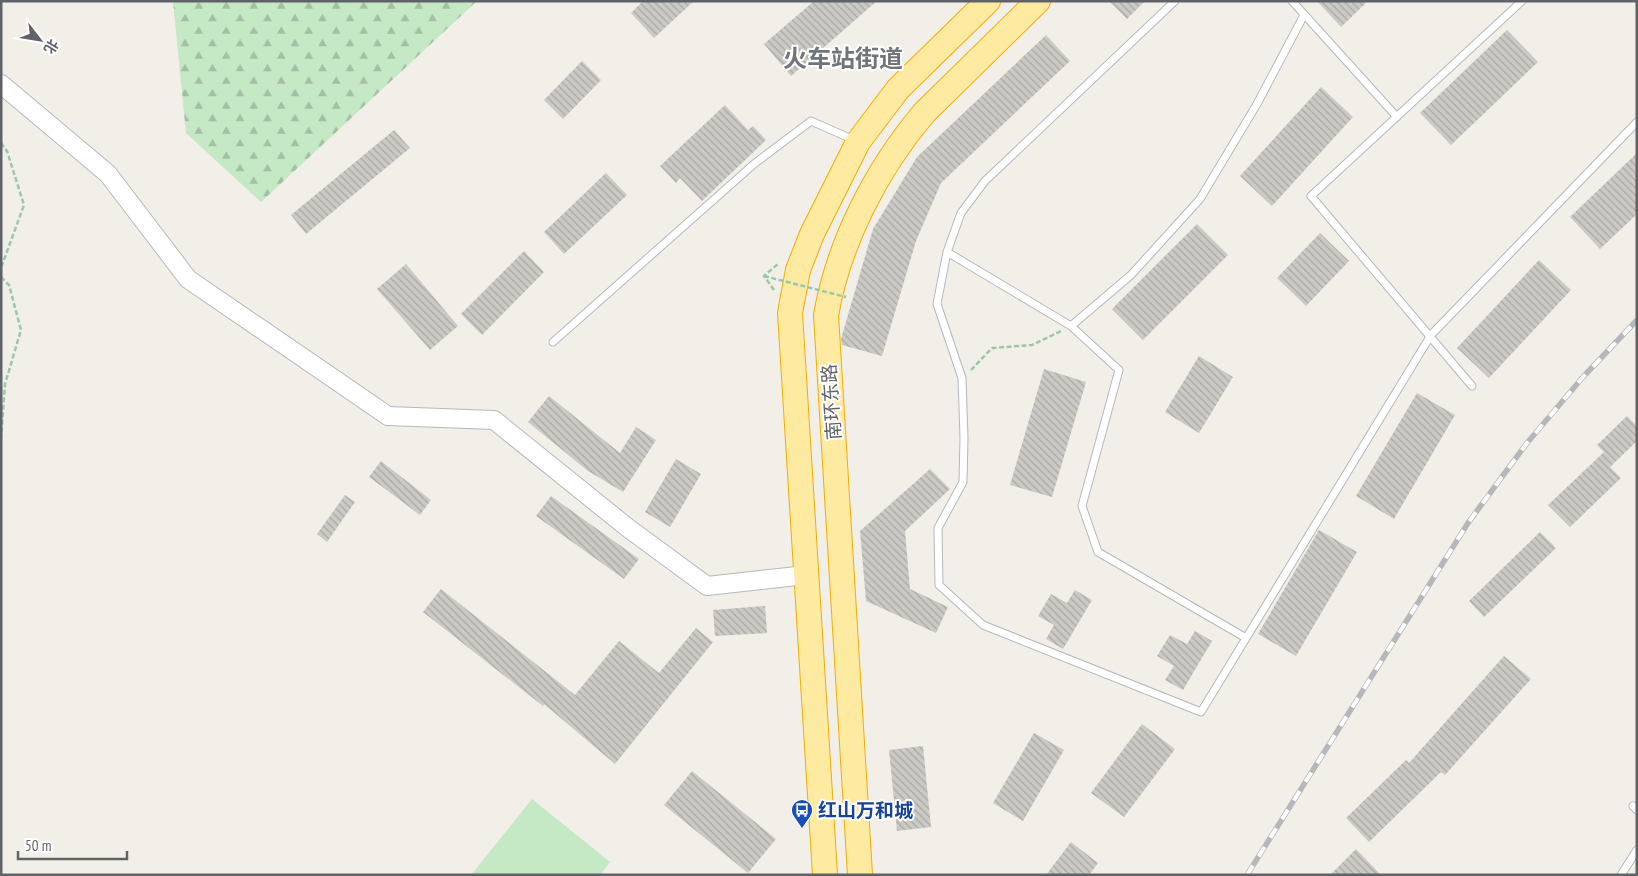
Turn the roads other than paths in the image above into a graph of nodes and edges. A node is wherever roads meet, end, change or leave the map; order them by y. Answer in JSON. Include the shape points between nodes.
{"nodes":[{"id":1,"x":988,"y":1,"type":"edge"},
{"id":2,"x":1038,"y":1,"type":"edge"},
{"id":3,"x":1175,"y":1,"type":"edge"},
{"id":4,"x":1292,"y":1,"type":"edge"},
{"id":5,"x":1522,"y":1,"type":"edge"},
{"id":6,"x":1304,"y":15,"type":"junction"},
{"id":7,"x":1,"y":84,"type":"edge"},
{"id":8,"x":1397,"y":117,"type":"junction"},
{"id":9,"x":1637,"y":122,"type":"edge"},
{"id":10,"x":858,"y":142,"type":"junction"},
{"id":11,"x":947,"y":252,"type":"junction"},
{"id":12,"x":1071,"y":326,"type":"junction"},
{"id":13,"x":1431,"y":335,"type":"junction"},
{"id":14,"x":553,"y":342,"type":"dead end"},
{"id":15,"x":1472,"y":386,"type":"dead end"},
{"id":16,"x":806,"y":574,"type":"junction"},
{"id":17,"x":1246,"y":638,"type":"junction"},
{"id":18,"x":1637,"y":850,"type":"edge"},
{"id":19,"x":825,"y":875,"type":"edge"},
{"id":20,"x":860,"y":875,"type":"edge"},
{"id":21,"x":1621,"y":875,"type":"edge"}],
"edges":[{"from":1,"to":10,"type":"highway","name":"南环东路","via":[[898,89]]},
{"from":2,"to":20,"type":"highway","name":"南环东路","via":[[909,131],[871,191],[832,279],[826,315]]},
{"from":3,"to":11,"type":"lane","via":[[985,181],[961,213]]},
{"from":4,"to":6,"type":"lane"},
{"from":5,"to":8,"type":"lane"},
{"from":6,"to":8,"type":"lane"},
{"from":6,"to":12,"type":"lane","via":[[1257,104],[1200,199],[1131,275]]},
{"from":7,"to":16,"type":"street","via":[[108,174],[188,279],[388,416],[494,420],[628,528],[707,586]]},
{"from":8,"to":13,"type":"lane","via":[[1311,196]]},
{"from":9,"to":13,"type":"lane"},
{"from":10,"to":14,"type":"lane","via":[[811,121],[754,164]]},
{"from":10,"to":16,"type":"highway","name":"南环东路","via":[[805,252],[790,313]]},
{"from":11,"to":12,"type":"lane"},
{"from":11,"to":17,"type":"lane","via":[[937,304],[962,378],[963,482],[938,528],[939,585],[983,625],[1201,712]]},
{"from":12,"to":17,"type":"lane","via":[[1119,370],[1082,506],[1098,552]]},
{"from":13,"to":15,"type":"lane"},
{"from":13,"to":17,"type":"lane"},
{"from":16,"to":19,"type":"highway","name":"南环东路"},
{"from":18,"to":21,"type":"lane"}]}
